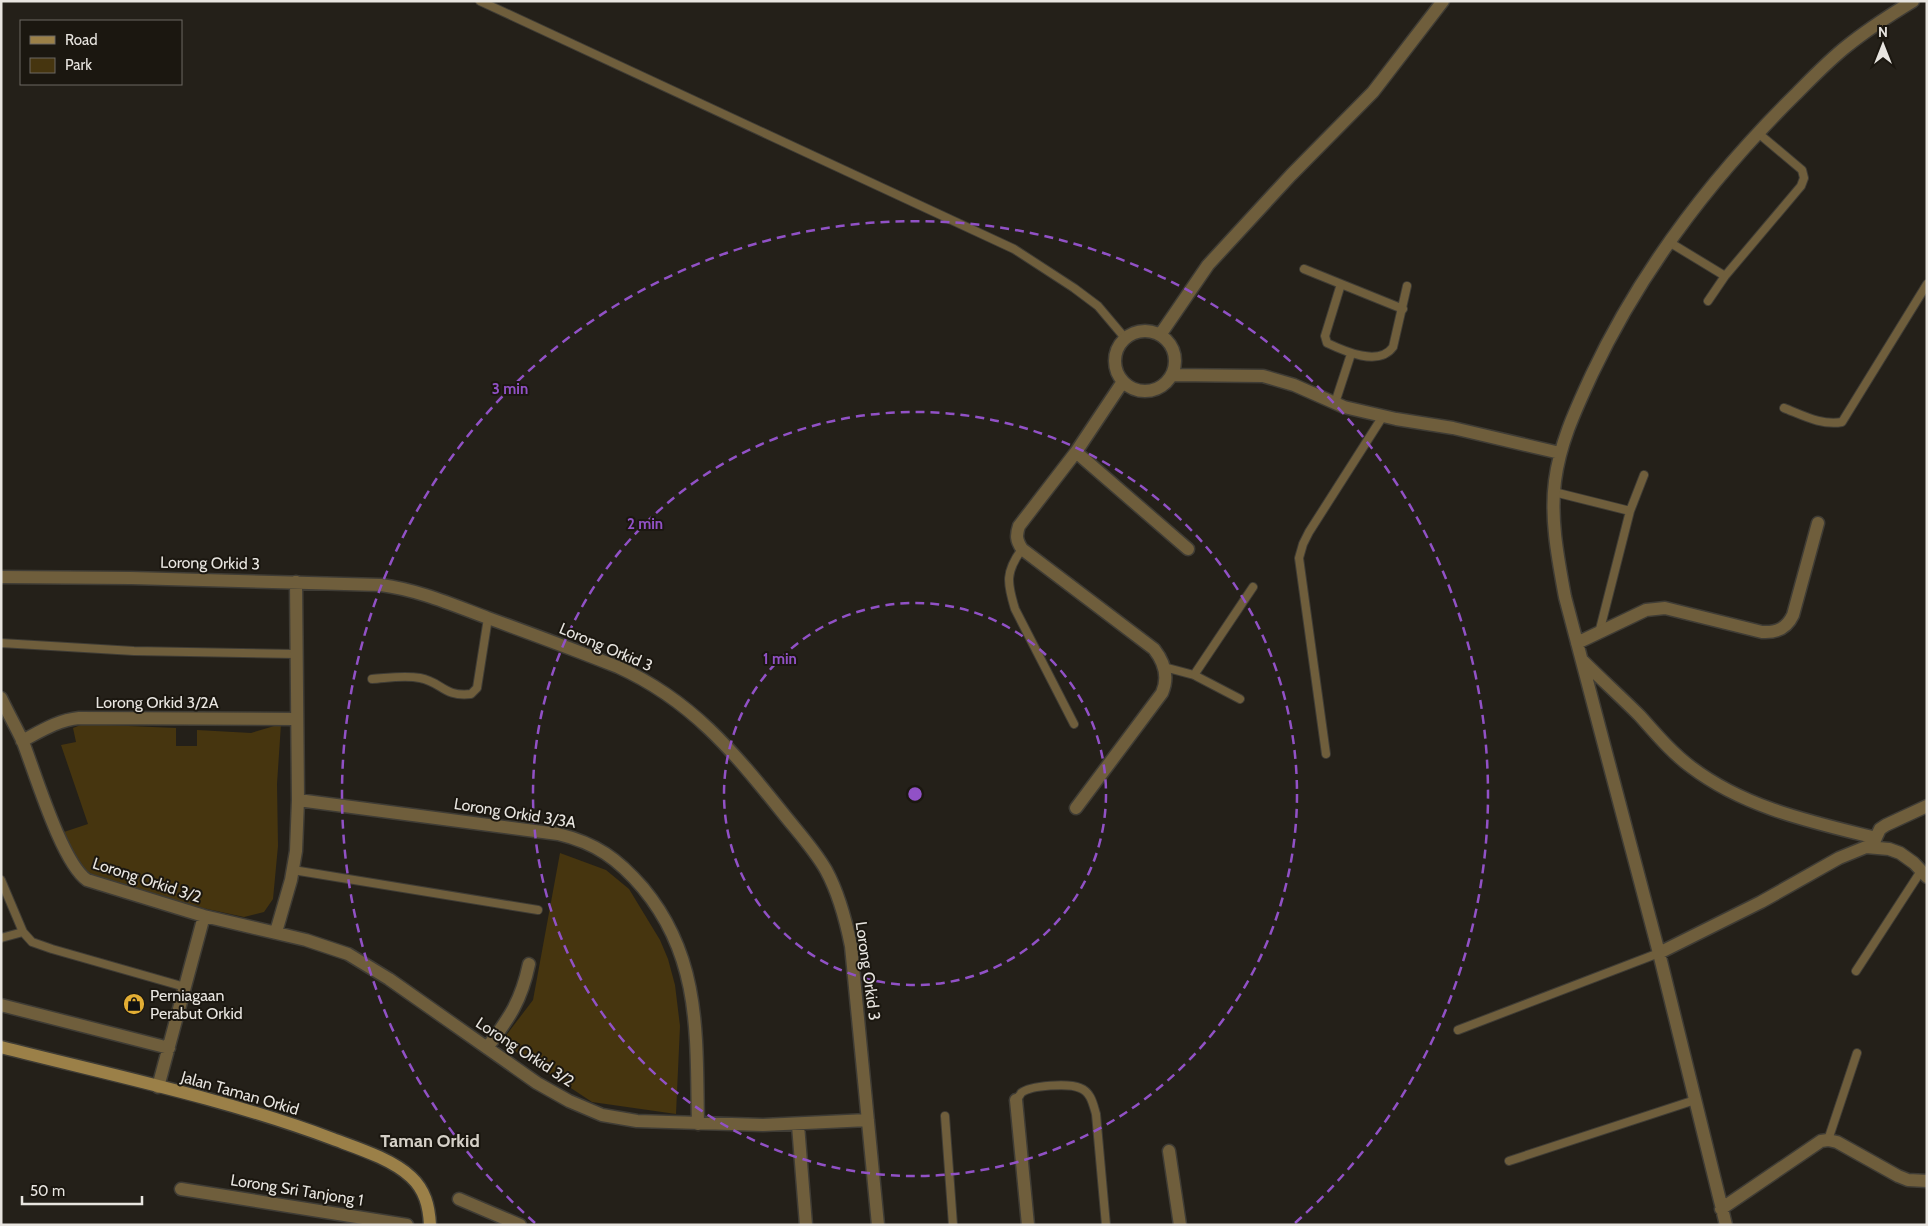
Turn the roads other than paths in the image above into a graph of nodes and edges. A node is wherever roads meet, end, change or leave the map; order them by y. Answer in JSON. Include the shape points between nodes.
{"nodes":[{"id":1,"x":480,"y":1,"type":"edge"},
{"id":2,"x":1443,"y":1,"type":"edge"},
{"id":3,"x":1913,"y":1,"type":"edge"},
{"id":4,"x":1758,"y":133,"type":"junction"},
{"id":5,"x":1669,"y":242,"type":"junction"},
{"id":6,"x":1304,"y":269,"type":"dead end"},
{"id":7,"x":1725,"y":276,"type":"junction"},
{"id":8,"x":1341,"y":284,"type":"junction"},
{"id":9,"x":1927,"y":284,"type":"edge"},
{"id":10,"x":1407,"y":286,"type":"dead end"},
{"id":11,"x":1708,"y":301,"type":"dead end"},
{"id":12,"x":1403,"y":309,"type":"junction"},
{"id":13,"x":1160,"y":335,"type":"junction"},
{"id":14,"x":1125,"y":338,"type":"junction"},
{"id":15,"x":1351,"y":354,"type":"junction"},
{"id":16,"x":1172,"y":375,"type":"junction"},
{"id":17,"x":1122,"y":383,"type":"junction"},
{"id":18,"x":1335,"y":403,"type":"junction"},
{"id":19,"x":1784,"y":408,"type":"dead end"},
{"id":20,"x":1383,"y":416,"type":"junction"},
{"id":21,"x":1076,"y":452,"type":"junction"},
{"id":22,"x":1560,"y":453,"type":"junction"},
{"id":23,"x":1644,"y":475,"type":"dead end"},
{"id":24,"x":1554,"y":492,"type":"junction"},
{"id":25,"x":1630,"y":511,"type":"junction"},
{"id":26,"x":1818,"y":523,"type":"dead end"},
{"id":27,"x":1188,"y":548,"type":"dead end"},
{"id":28,"x":1022,"y":549,"type":"junction"},
{"id":29,"x":1,"y":577,"type":"edge"},
{"id":30,"x":296,"y":582,"type":"junction"},
{"id":31,"x":1253,"y":587,"type":"dead end"},
{"id":32,"x":488,"y":618,"type":"junction"},
{"id":33,"x":1599,"y":633,"type":"junction"},
{"id":34,"x":1,"y":642,"type":"edge"},
{"id":35,"x":1577,"y":643,"type":"junction"},
{"id":36,"x":296,"y":654,"type":"junction"},
{"id":37,"x":1582,"y":660,"type":"junction"},
{"id":38,"x":1164,"y":667,"type":"junction"},
{"id":39,"x":1194,"y":675,"type":"junction"},
{"id":40,"x":372,"y":679,"type":"dead end"},
{"id":41,"x":1,"y":698,"type":"edge"},
{"id":42,"x":1240,"y":699,"type":"dead end"},
{"id":43,"x":296,"y":719,"type":"junction"},
{"id":44,"x":1074,"y":724,"type":"dead end"},
{"id":45,"x":22,"y":741,"type":"junction"},
{"id":46,"x":1326,"y":754,"type":"dead end"},
{"id":47,"x":298,"y":800,"type":"junction"},
{"id":48,"x":1927,"y":806,"type":"edge"},
{"id":49,"x":1076,"y":808,"type":"dead end"},
{"id":50,"x":1874,"y":842,"type":"junction"},
{"id":51,"x":293,"y":870,"type":"junction"},
{"id":52,"x":1924,"y":874,"type":"edge"},
{"id":53,"x":1,"y":880,"type":"edge"},
{"id":54,"x":538,"y":910,"type":"dead end"},
{"id":55,"x":204,"y":916,"type":"junction"},
{"id":56,"x":22,"y":932,"type":"junction"},
{"id":57,"x":276,"y":932,"type":"junction"},
{"id":58,"x":1,"y":938,"type":"edge"},
{"id":59,"x":1659,"y":953,"type":"junction"},
{"id":60,"x":529,"y":964,"type":"dead end"},
{"id":61,"x":1856,"y":971,"type":"dead end"},
{"id":62,"x":185,"y":987,"type":"junction"},
{"id":63,"x":1,"y":1005,"type":"edge"},
{"id":64,"x":1458,"y":1030,"type":"dead end"},
{"id":65,"x":1,"y":1047,"type":"edge"},
{"id":66,"x":169,"y":1048,"type":"junction"},
{"id":67,"x":487,"y":1048,"type":"junction"},
{"id":68,"x":1857,"y":1053,"type":"dead end"},
{"id":69,"x":158,"y":1087,"type":"junction"},
{"id":70,"x":1016,"y":1100,"type":"joint"},
{"id":71,"x":1695,"y":1100,"type":"junction"},
{"id":72,"x":945,"y":1116,"type":"dead end"},
{"id":73,"x":868,"y":1120,"type":"junction"},
{"id":74,"x":698,"y":1124,"type":"junction"},
{"id":75,"x":798,"y":1125,"type":"junction"},
{"id":76,"x":1828,"y":1140,"type":"junction"},
{"id":77,"x":1170,"y":1151,"type":"dead end"},
{"id":78,"x":1509,"y":1161,"type":"dead end"},
{"id":79,"x":1927,"y":1180,"type":"edge"},
{"id":80,"x":181,"y":1189,"type":"dead end"},
{"id":81,"x":459,"y":1199,"type":"dead end"},
{"id":82,"x":1721,"y":1209,"type":"junction"},
{"id":83,"x":407,"y":1225,"type":"edge"},
{"id":84,"x":430,"y":1225,"type":"edge"},
{"id":85,"x":520,"y":1225,"type":"edge"},
{"id":86,"x":806,"y":1225,"type":"edge"},
{"id":87,"x":878,"y":1225,"type":"edge"},
{"id":88,"x":953,"y":1225,"type":"edge"},
{"id":89,"x":1028,"y":1225,"type":"edge"},
{"id":90,"x":1106,"y":1225,"type":"edge"},
{"id":91,"x":1180,"y":1225,"type":"edge"},
{"id":92,"x":1726,"y":1225,"type":"edge"}],
"edges":[{"from":1,"to":14,"type":"lane","via":[[1014,249],[1098,306]]},
{"from":2,"to":13,"type":"street","via":[[1373,92],[1208,265]]},
{"from":3,"to":4,"type":"street","via":[[1870,28],[1832,58]]},
{"from":4,"to":5,"type":"street"},
{"from":4,"to":7,"type":"lane","via":[[1802,170],[1804,178]]},
{"from":5,"to":7,"type":"lane"},
{"from":5,"to":22,"type":"street","via":[[1635,292],[1598,361],[1568,425]]},
{"from":6,"to":8,"type":"lane"},
{"from":7,"to":11,"type":"lane"},
{"from":8,"to":12,"type":"lane"},
{"from":8,"to":15,"type":"lane","via":[[1325,336],[1327,343]]},
{"from":9,"to":19,"type":"lane","via":[[1842,422],[1822,422]]},
{"from":10,"to":12,"type":"lane"},
{"from":12,"to":15,"type":"lane","via":[[1389,354],[1380,357]]},
{"from":13,"to":14,"type":"street","via":[[1142,331]]},
{"from":13,"to":16,"type":"street","via":[[1174,352],[1176,364]]},
{"from":14,"to":17,"type":"street","via":[[1118,346],[1114,365]]},
{"from":15,"to":18,"type":"lane"},
{"from":16,"to":17,"type":"street","via":[[1167,383],[1150,392],[1140,392]]},
{"from":16,"to":18,"type":"street","via":[[1264,376]]},
{"from":17,"to":21,"type":"street"},
{"from":18,"to":20,"type":"street"},
{"from":20,"to":22,"type":"street","via":[[1453,428]]},
{"from":20,"to":46,"type":"lane","via":[[1309,532],[1300,558]]},
{"from":21,"to":27,"type":"street"},
{"from":21,"to":28,"type":"street","via":[[1019,526],[1016,541]]},
{"from":22,"to":24,"type":"street"},
{"from":23,"to":25,"type":"lane"},
{"from":24,"to":25,"type":"lane"},
{"from":24,"to":35,"type":"street","via":[[1559,564]]},
{"from":25,"to":33,"type":"lane"},
{"from":26,"to":33,"type":"street","via":[[1793,615],[1790,622],[1778,631],[1762,632],[1655,608]]},
{"from":28,"to":38,"type":"street","via":[[1154,649]]},
{"from":28,"to":44,"type":"lane","via":[[1012,563],[1009,590],[1015,609]]},
{"from":29,"to":30,"type":"street","name":"Lorong Orkid 3"},
{"from":30,"to":32,"type":"street","name":"Lorong Orkid 3","via":[[404,588]]},
{"from":30,"to":36,"type":"street"},
{"from":31,"to":39,"type":"lane"},
{"from":32,"to":40,"type":"lane","via":[[476,688],[471,694],[446,692],[421,678]]},
{"from":32,"to":73,"type":"street","name":"Lorong Orkid 3","via":[[618,667],[671,697],[724,742],[818,858],[831,881],[850,939]]},
{"from":33,"to":35,"type":"street"},
{"from":34,"to":36,"type":"lane","via":[[134,651]]},
{"from":35,"to":37,"type":"street"},
{"from":36,"to":43,"type":"street"},
{"from":37,"to":50,"type":"street","via":[[1670,750],[1702,775],[1790,816]]},
{"from":37,"to":59,"type":"street"},
{"from":38,"to":39,"type":"lane"},
{"from":38,"to":49,"type":"street","via":[[1166,684],[1162,693]]},
{"from":39,"to":42,"type":"lane"},
{"from":41,"to":45,"type":"street","name":"Lorong Orkid 3/2"},
{"from":43,"to":45,"type":"street","name":"Lorong Orkid 3/2A","via":[[66,719]]},
{"from":43,"to":47,"type":"street"},
{"from":45,"to":55,"type":"street","name":"Lorong Orkid 3/2","via":[[64,850],[80,875],[94,883]]},
{"from":47,"to":51,"type":"street"},
{"from":47,"to":74,"type":"street","name":"Lorong Orkid 3/3A","via":[[577,838],[628,870],[658,906],[682,955],[694,1012]]},
{"from":48,"to":50,"type":"street","via":[[1880,829]]},
{"from":50,"to":52,"type":"street","via":[[1900,854]]},
{"from":50,"to":59,"type":"street"},
{"from":51,"to":54,"type":"lane"},
{"from":51,"to":57,"type":"street"},
{"from":52,"to":61,"type":"lane"},
{"from":53,"to":56,"type":"lane"},
{"from":55,"to":57,"type":"street","name":"Lorong Orkid 3/2"},
{"from":55,"to":62,"type":"street"},
{"from":56,"to":58,"type":"lane"},
{"from":56,"to":62,"type":"lane","via":[[32,942],[52,949]]},
{"from":57,"to":67,"type":"street","name":"Lorong Orkid 3/2","via":[[348,954]]},
{"from":59,"to":64,"type":"lane"},
{"from":59,"to":71,"type":"street"},
{"from":60,"to":67,"type":"street","via":[[515,1007]]},
{"from":62,"to":66,"type":"street"},
{"from":63,"to":66,"type":"street"},
{"from":65,"to":69,"type":"main road","name":"Jalan Taman Orkid"},
{"from":66,"to":69,"type":"street"},
{"from":67,"to":74,"type":"street","name":"Lorong Orkid 3/2","via":[[537,1083],[586,1109],[618,1119]]},
{"from":68,"to":76,"type":"lane"},
{"from":69,"to":84,"type":"main road","name":"Jalan Taman Orkid","via":[[307,1129],[386,1161],[410,1176],[422,1189],[429,1206]]},
{"from":70,"to":89,"type":"street"},
{"from":70,"to":90,"type":"lane","via":[[1027,1090],[1049,1086],[1081,1088],[1092,1098]]},
{"from":71,"to":78,"type":"lane"},
{"from":71,"to":82,"type":"street"},
{"from":72,"to":88,"type":"lane"},
{"from":73,"to":75,"type":"street","name":"Lorong Orkid 3/2"},
{"from":73,"to":87,"type":"street","name":"Lorong Orkid 3"},
{"from":74,"to":75,"type":"street","name":"Lorong Orkid 3/2"},
{"from":75,"to":86,"type":"street"},
{"from":76,"to":79,"type":"street","via":[[1898,1176],[1908,1180]]},
{"from":76,"to":82,"type":"street","via":[[1821,1141]]},
{"from":77,"to":91,"type":"street"},
{"from":80,"to":83,"type":"street","name":"Lorong Sri Tanjong 1"},
{"from":81,"to":85,"type":"street"},
{"from":82,"to":92,"type":"street"}]}
